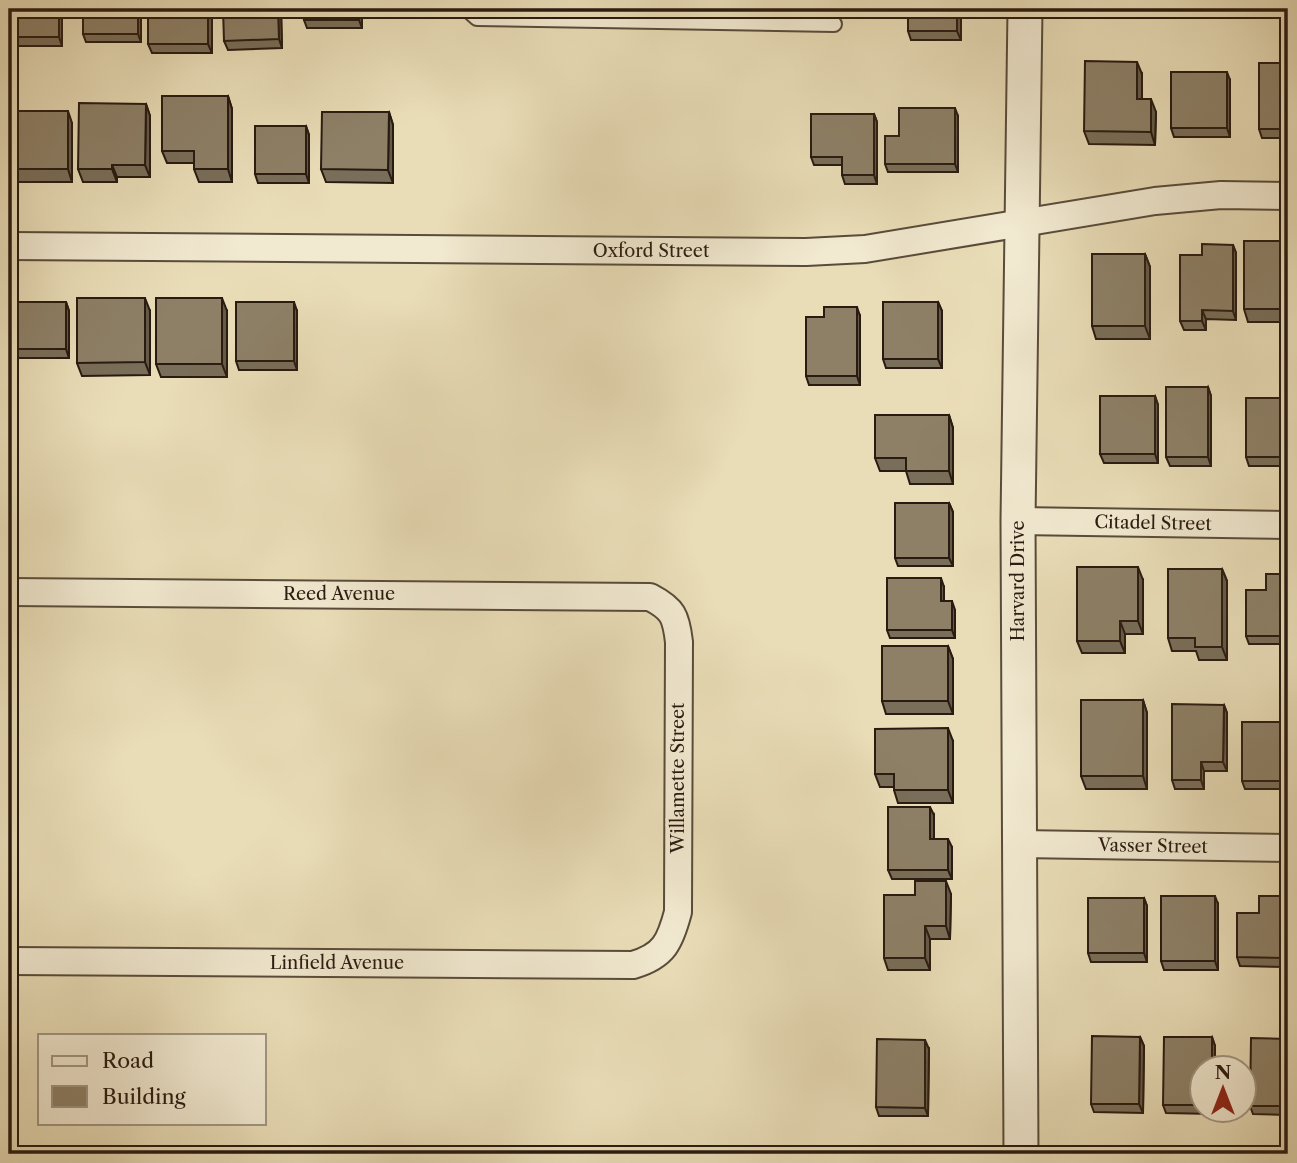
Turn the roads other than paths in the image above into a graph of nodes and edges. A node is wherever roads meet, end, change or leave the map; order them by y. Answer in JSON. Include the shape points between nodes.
{"nodes":[{"id":1,"x":467,"y":9,"type":"edge"},
{"id":2,"x":1025,"y":9,"type":"edge"},
{"id":3,"x":635,"y":15,"type":"edge"},
{"id":4,"x":834,"y":23,"type":"dead end"},
{"id":5,"x":1288,"y":196,"type":"edge"},
{"id":6,"x":1022,"y":224,"type":"junction"},
{"id":7,"x":9,"y":246,"type":"edge"},
{"id":8,"x":1018,"y":521,"type":"junction"},
{"id":9,"x":1288,"y":525,"type":"edge"},
{"id":10,"x":9,"y":592,"type":"edge"},
{"id":11,"x":667,"y":606,"type":"joint"},
{"id":12,"x":1019,"y":844,"type":"junction"},
{"id":13,"x":1288,"y":848,"type":"edge"},
{"id":14,"x":662,"y":950,"type":"joint"},
{"id":15,"x":9,"y":961,"type":"edge"},
{"id":16,"x":1021,"y":1154,"type":"edge"}],
"edges":[{"from":1,"to":3,"type":"lane","via":[[477,18]]},
{"from":2,"to":6,"type":"street","name":"Harvard Drive"},
{"from":3,"to":4,"type":"lane"},
{"from":5,"to":6,"type":"street","name":"Oxford Street","via":[[1220,195],[1155,201]]},
{"from":6,"to":7,"type":"street","name":"Oxford Street","via":[[865,250],[806,252]]},
{"from":6,"to":8,"type":"street","name":"Harvard Drive"},
{"from":8,"to":9,"type":"street","name":"Citadel Street"},
{"from":8,"to":12,"type":"street","name":"Harvard Drive"},
{"from":10,"to":11,"type":"street","name":"Reed Avenue","via":[[629,596],[650,597]]},
{"from":11,"to":14,"type":"street","name":"Willamette Street","via":[[676,621],[679,642],[678,912],[672,936]]},
{"from":12,"to":13,"type":"street","name":"Vasser Street"},
{"from":12,"to":16,"type":"street","name":"Harvard Drive"},
{"from":14,"to":15,"type":"street","name":"Linfield Avenue","via":[[633,965]]}]}
